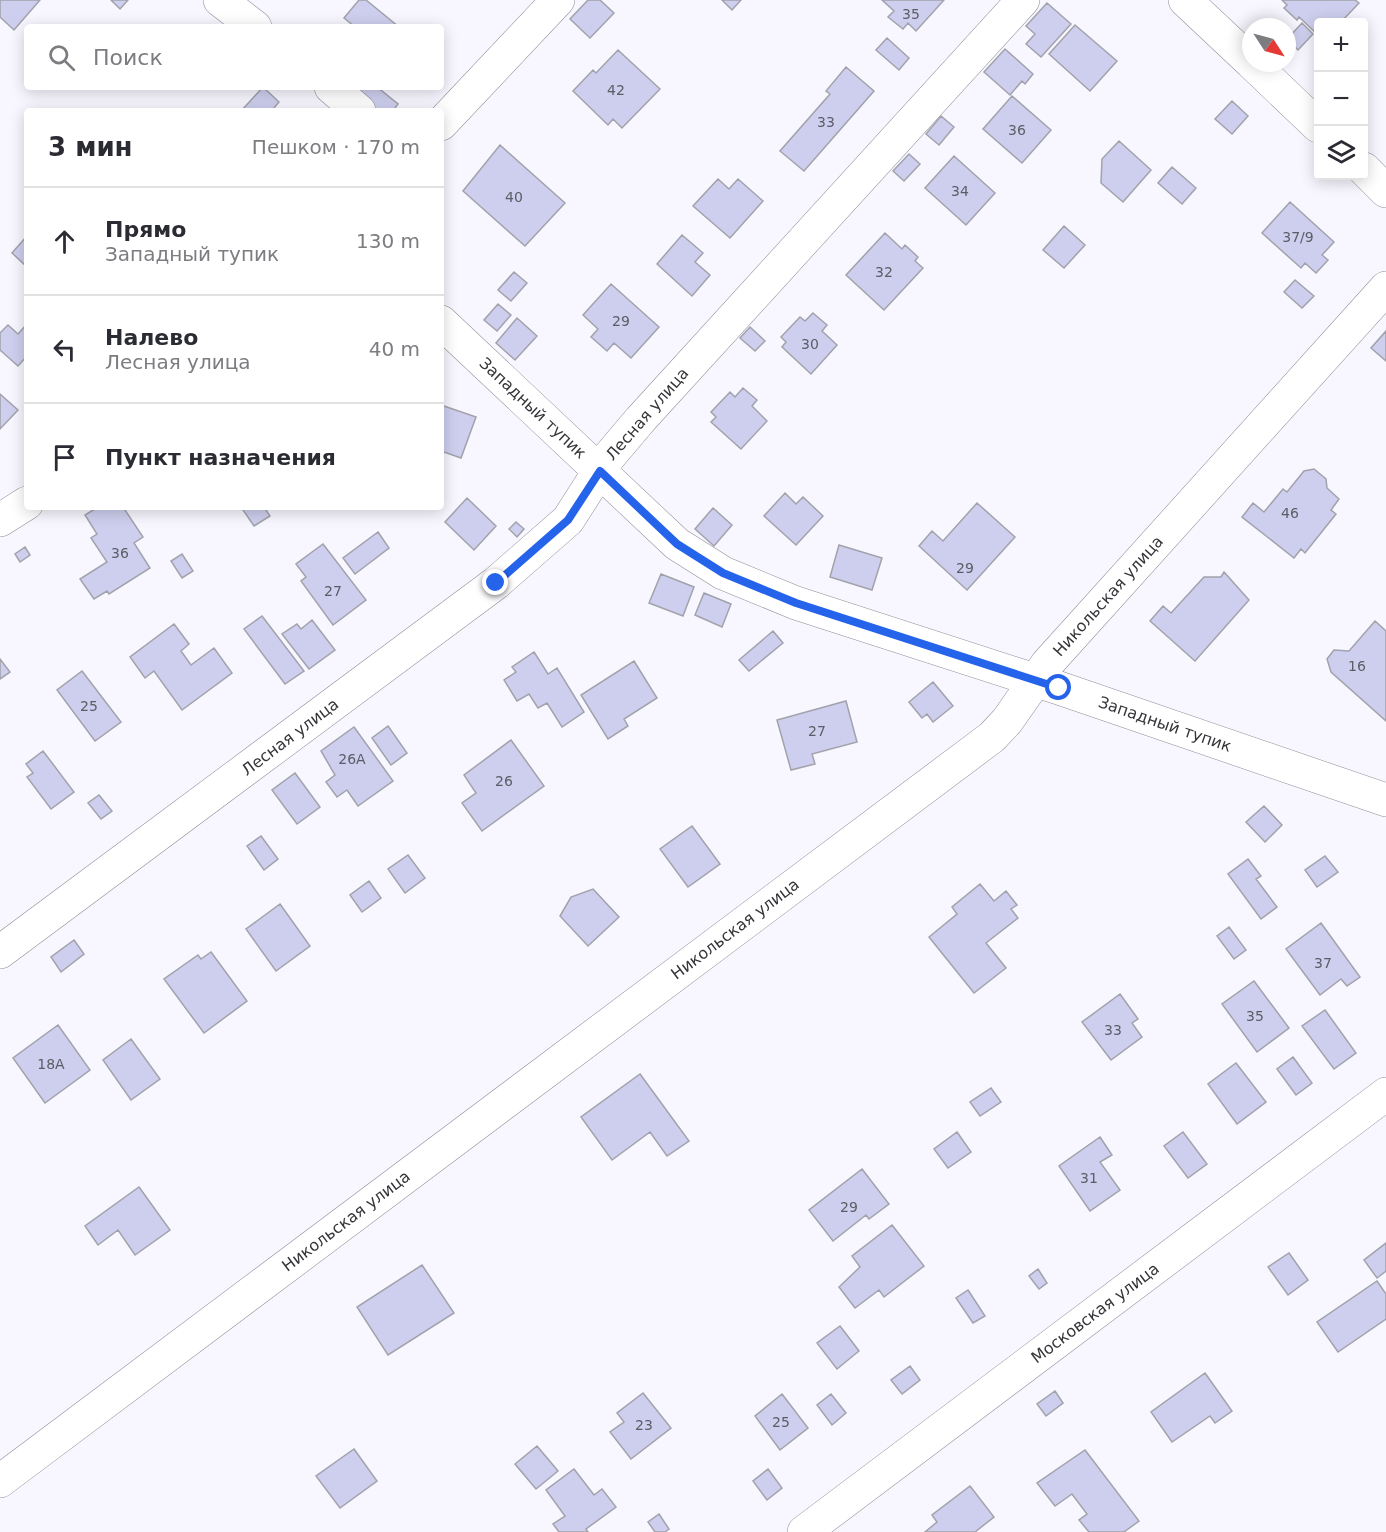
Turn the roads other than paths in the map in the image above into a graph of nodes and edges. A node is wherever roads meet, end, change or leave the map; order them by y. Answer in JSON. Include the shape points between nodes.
{"nodes":[{"id":1,"x":220,"y":0,"type":"edge"},
{"id":2,"x":558,"y":0,"type":"edge"},
{"id":3,"x":1023,"y":0,"type":"edge"},
{"id":4,"x":1185,"y":0,"type":"edge"},
{"id":5,"x":251,"y":24,"type":"edge"},
{"id":6,"x":1242,"y":54,"type":"edge"},
{"id":7,"x":1261,"y":72,"type":"edge"},
{"id":8,"x":334,"y":90,"type":"edge"},
{"id":9,"x":356,"y":108,"type":"edge"},
{"id":10,"x":444,"y":121,"type":"edge"},
{"id":11,"x":1314,"y":122,"type":"edge"},
{"id":12,"x":1368,"y":173,"type":"edge"},
{"id":13,"x":1386,"y":191,"type":"edge"},
{"id":14,"x":1386,"y":288,"type":"edge"},
{"id":15,"x":444,"y":325,"type":"edge"},
{"id":16,"x":600,"y":471,"type":"junction"},
{"id":17,"x":24,"y":505,"type":"edge"},
{"id":18,"x":0,"y":520,"type":"edge"},
{"id":19,"x":1036,"y":680,"type":"junction"},
{"id":20,"x":1386,"y":800,"type":"edge"},
{"id":21,"x":0,"y":952,"type":"edge"},
{"id":22,"x":1386,"y":1094,"type":"edge"},
{"id":23,"x":0,"y":1481,"type":"edge"},
{"id":24,"x":804,"y":1532,"type":"edge"}],
"edges":[{"from":1,"to":5,"type":"street"},
{"from":2,"to":10,"type":"street"},
{"from":3,"to":16,"type":"street","name":"Лесная улица","via":[[640,420]]},
{"from":4,"to":6,"type":"street"},
{"from":7,"to":11,"type":"street"},
{"from":8,"to":9,"type":"street"},
{"from":12,"to":13,"type":"street"},
{"from":14,"to":19,"type":"street","name":"Никольская улица"},
{"from":15,"to":16,"type":"street","name":"Западный тупик"},
{"from":16,"to":19,"type":"street","name":"Западный тупик","via":[[677,544],[723,573],[796,603]]},
{"from":16,"to":21,"type":"street","name":"Лесная улица","via":[[568,520],[496,583]]},
{"from":17,"to":18,"type":"street"},
{"from":19,"to":20,"type":"street","name":"Западный тупик"},
{"from":19,"to":23,"type":"street","name":"Никольская улица","via":[[992,737]]},
{"from":22,"to":24,"type":"street","name":"Московская улица"}]}
